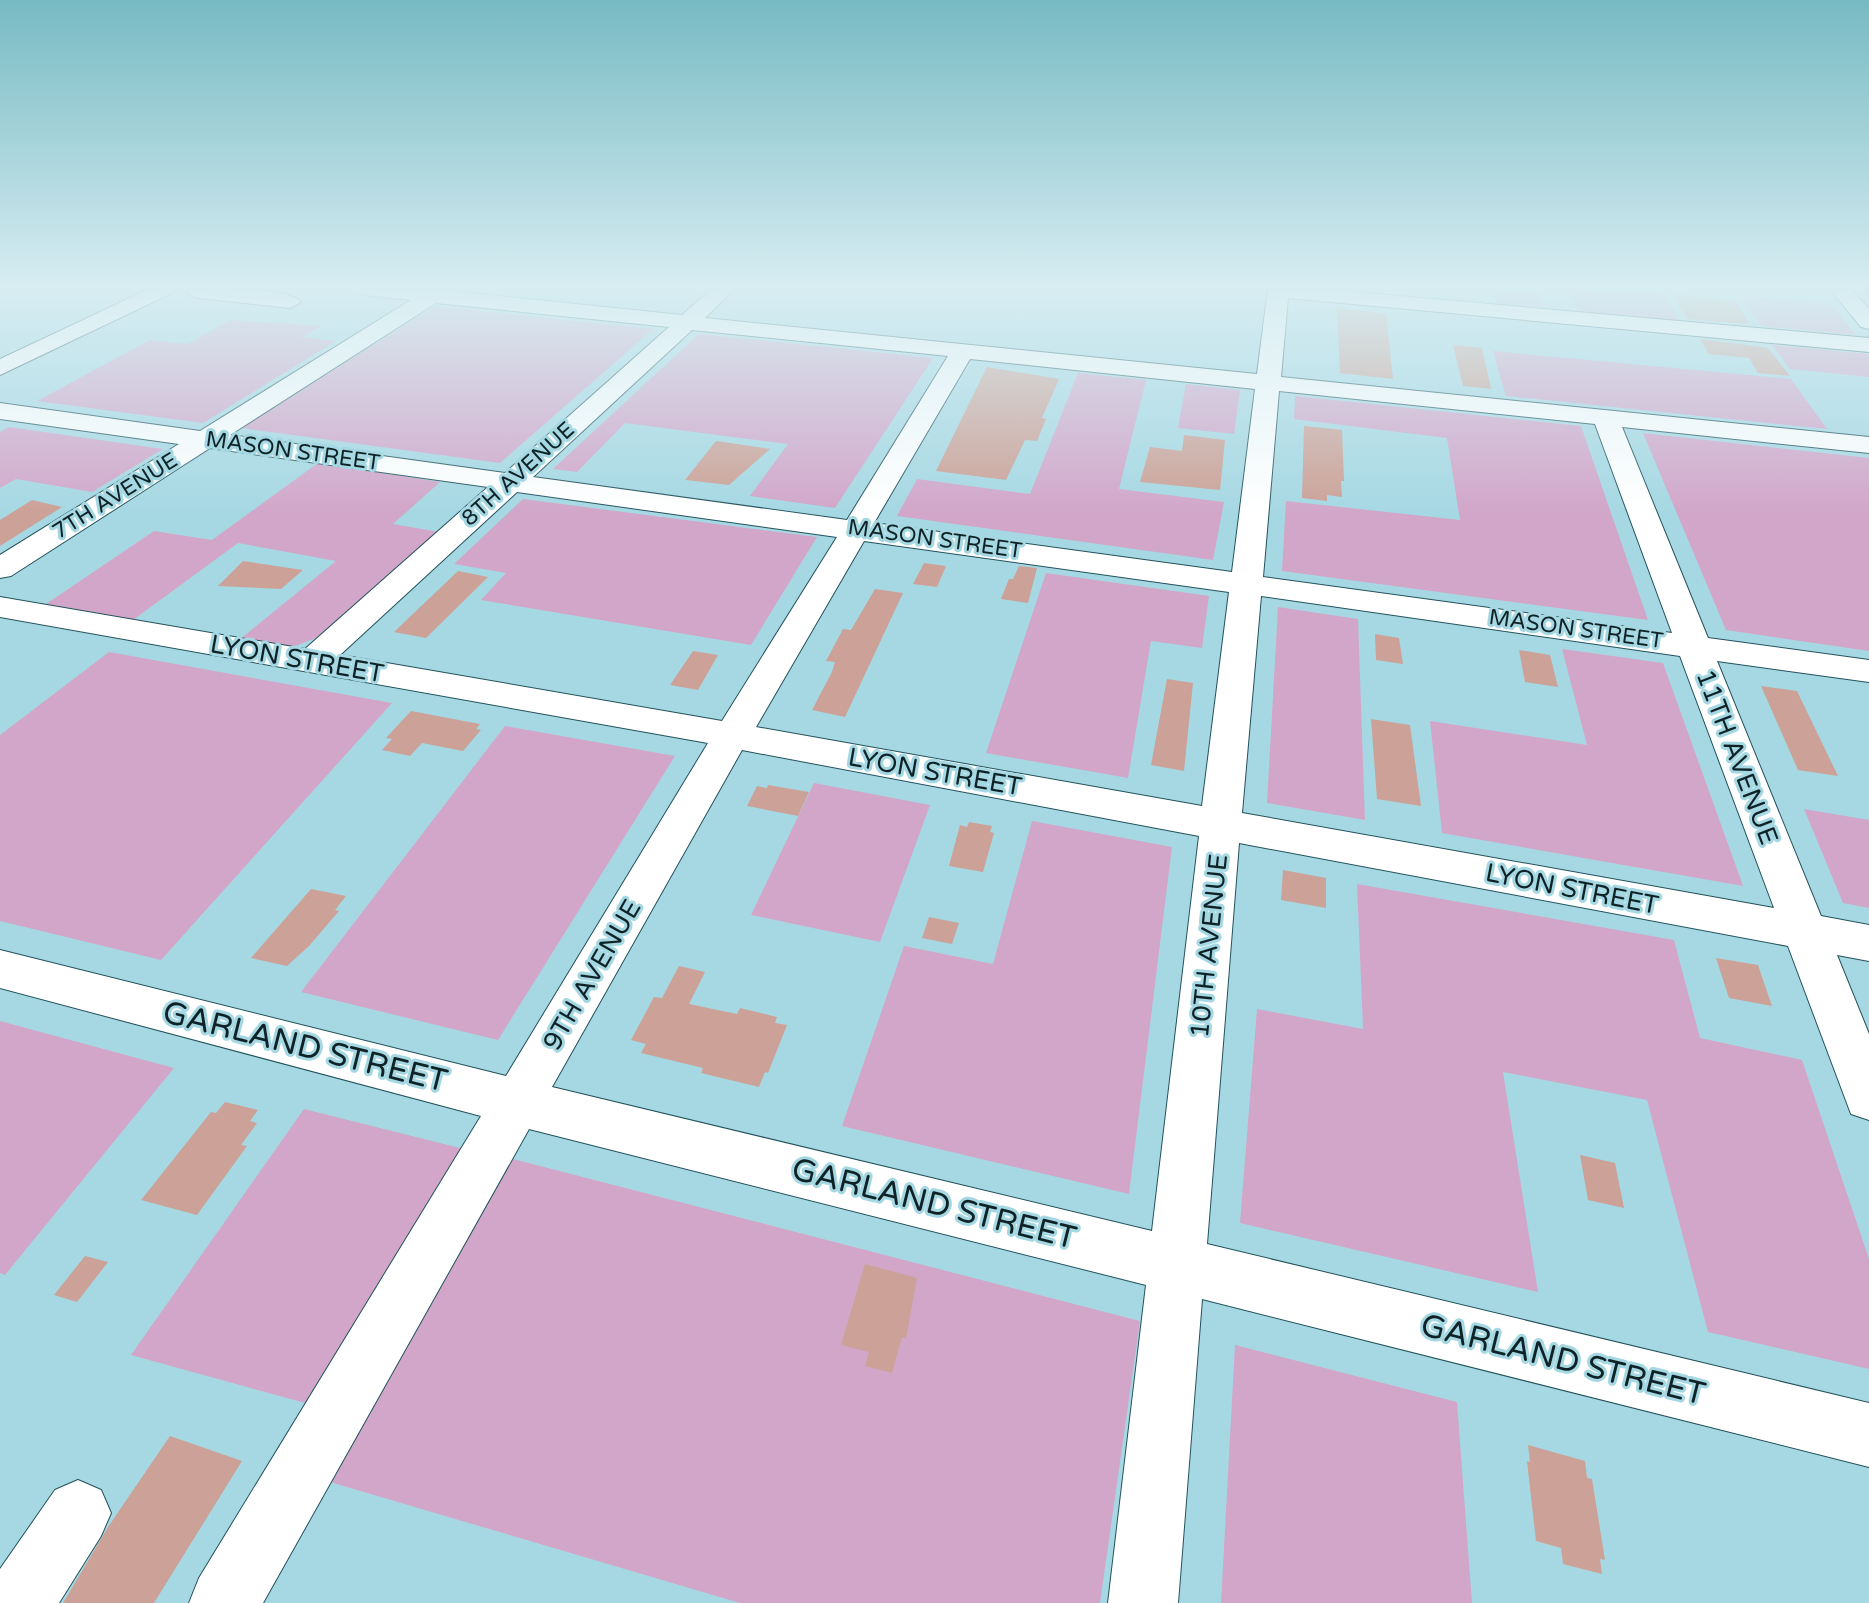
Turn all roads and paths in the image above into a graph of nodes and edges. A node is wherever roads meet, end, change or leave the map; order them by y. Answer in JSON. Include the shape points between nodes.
{"nodes":[{"id":1,"x":324,"y":364,"type":"edge"},
{"id":2,"x":640,"y":364,"type":"edge"},
{"id":3,"x":955,"y":364,"type":"edge"},
{"id":4,"x":1095,"y":364,"type":"edge"},
{"id":5,"x":1270,"y":364,"type":"edge"},
{"id":6,"x":1268,"y":382,"type":"junction"},
{"id":7,"x":0,"y":411,"type":"edge"},
{"id":8,"x":1605,"y":417,"type":"junction"},
{"id":9,"x":205,"y":439,"type":"junction"},
{"id":10,"x":1869,"y":445,"type":"edge"},
{"id":11,"x":511,"y":481,"type":"junction"},
{"id":12,"x":855,"y":527,"type":"junction"},
{"id":13,"x":0,"y":569,"type":"edge"},
{"id":14,"x":1246,"y":583,"type":"junction"},
{"id":15,"x":0,"y":607,"type":"edge"},
{"id":16,"x":1694,"y":646,"type":"junction"},
{"id":17,"x":313,"y":661,"type":"junction"},
{"id":18,"x":1869,"y":671,"type":"edge"},
{"id":19,"x":732,"y":735,"type":"junction"},
{"id":20,"x":1221,"y":824,"type":"junction"},
{"id":21,"x":1805,"y":932,"type":"junction"},
{"id":22,"x":1869,"y":943,"type":"edge"},
{"id":23,"x":0,"y":969,"type":"edge"},
{"id":24,"x":1869,"y":1097,"type":"edge"},
{"id":25,"x":517,"y":1102,"type":"junction"},
{"id":26,"x":1177,"y":1265,"type":"junction"},
{"id":27,"x":1869,"y":1435,"type":"edge"},
{"id":28,"x":78,"y":1513,"type":"dead end"},
{"id":29,"x":18,"y":1603,"type":"edge"},
{"id":30,"x":224,"y":1603,"type":"edge"},
{"id":31,"x":1143,"y":1603,"type":"edge"}],
"edges":[{"from":1,"to":9,"type":"street","name":"7TH AVENUE"},
{"from":2,"to":11,"type":"street","name":"8TH AVENUE"},
{"from":3,"to":12,"type":"street","name":"9TH AVENUE"},
{"from":4,"to":6,"type":"street"},
{"from":5,"to":6,"type":"street","name":"10TH AVENUE"},
{"from":6,"to":8,"type":"street"},
{"from":6,"to":14,"type":"street","name":"10TH AVENUE"},
{"from":7,"to":9,"type":"street","name":"MASON STREET"},
{"from":8,"to":10,"type":"street"},
{"from":8,"to":16,"type":"street","name":"11TH AVENUE"},
{"from":9,"to":11,"type":"street","name":"MASON STREET"},
{"from":9,"to":13,"type":"street","name":"7TH AVENUE"},
{"from":11,"to":12,"type":"street","name":"MASON STREET"},
{"from":11,"to":17,"type":"street","name":"8TH AVENUE"},
{"from":12,"to":14,"type":"street","name":"MASON STREET"},
{"from":12,"to":19,"type":"street","name":"9TH AVENUE"},
{"from":14,"to":16,"type":"street","name":"MASON STREET"},
{"from":14,"to":20,"type":"street","name":"10TH AVENUE"},
{"from":15,"to":17,"type":"street","name":"LYON STREET"},
{"from":16,"to":18,"type":"street","name":"MASON STREET"},
{"from":16,"to":21,"type":"street","name":"11TH AVENUE"},
{"from":17,"to":19,"type":"street","name":"LYON STREET"},
{"from":19,"to":20,"type":"street","name":"LYON STREET"},
{"from":19,"to":25,"type":"street","name":"9TH AVENUE"},
{"from":20,"to":21,"type":"street","name":"LYON STREET"},
{"from":20,"to":26,"type":"street","name":"10TH AVENUE"},
{"from":21,"to":22,"type":"street","name":"LYON STREET"},
{"from":21,"to":24,"type":"street","name":"11TH AVENUE"},
{"from":23,"to":25,"type":"street","name":"GARLAND STREET"},
{"from":25,"to":26,"type":"street","name":"GARLAND STREET"},
{"from":25,"to":30,"type":"street","name":"9TH AVENUE"},
{"from":26,"to":27,"type":"street","name":"GARLAND STREET"},
{"from":26,"to":31,"type":"street","name":"10TH AVENUE"},
{"from":28,"to":29,"type":"street"}]}
